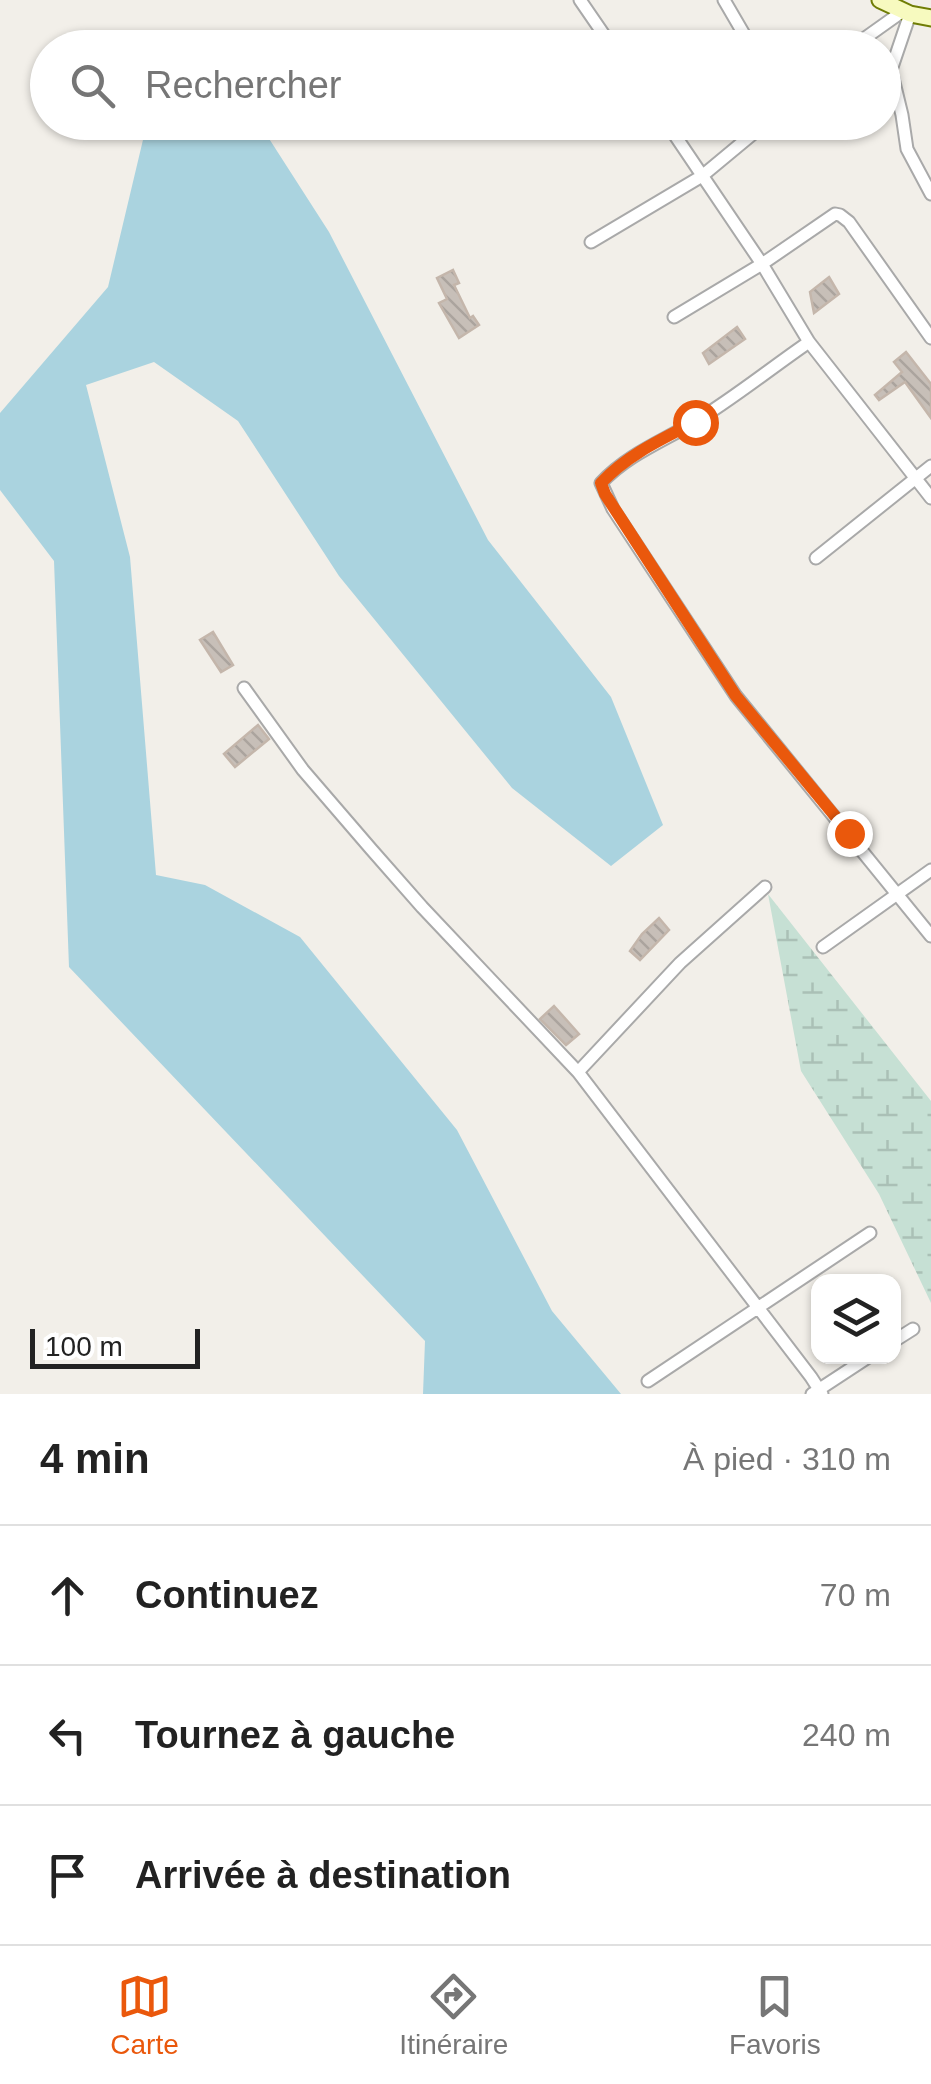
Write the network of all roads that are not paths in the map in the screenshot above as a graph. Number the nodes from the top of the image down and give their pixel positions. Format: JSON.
{"nodes":[{"id":1,"x":580,"y":0,"type":"edge"},
{"id":2,"x":724,"y":0,"type":"edge"},
{"id":3,"x":880,"y":0,"type":"edge"},
{"id":4,"x":903,"y":8,"type":"edge"},
{"id":5,"x":931,"y":18,"type":"edge"},
{"id":6,"x":598,"y":30,"type":"edge"},
{"id":7,"x":742,"y":30,"type":"edge"},
{"id":8,"x":874,"y":30,"type":"edge"},
{"id":9,"x":901,"y":111,"type":"edge"},
{"id":10,"x":678,"y":140,"type":"edge"},
{"id":11,"x":746,"y":140,"type":"edge"},
{"id":12,"x":702,"y":176,"type":"junction"},
{"id":13,"x":931,"y":194,"type":"edge"},
{"id":14,"x":592,"y":242,"type":"dead end"},
{"id":15,"x":762,"y":264,"type":"junction"},
{"id":16,"x":674,"y":317,"type":"dead end"},
{"id":17,"x":931,"y":338,"type":"edge"},
{"id":18,"x":809,"y":342,"type":"junction"},
{"id":19,"x":931,"y":466,"type":"edge"},
{"id":20,"x":916,"y":478,"type":"junction"},
{"id":21,"x":931,"y":498,"type":"edge"},
{"id":22,"x":816,"y":558,"type":"dead end"},
{"id":23,"x":244,"y":688,"type":"dead end"},
{"id":24,"x":931,"y":870,"type":"edge"},
{"id":25,"x":765,"y":887,"type":"dead end"},
{"id":26,"x":898,"y":895,"type":"junction"},
{"id":27,"x":931,"y":936,"type":"edge"},
{"id":28,"x":823,"y":948,"type":"dead end"},
{"id":29,"x":578,"y":1072,"type":"junction"},
{"id":30,"x":870,"y":1233,"type":"dead end"},
{"id":31,"x":758,"y":1308,"type":"junction"},
{"id":32,"x":913,"y":1329,"type":"dead end"},
{"id":33,"x":901,"y":1337,"type":"edge"},
{"id":34,"x":858,"y":1364,"type":"edge"},
{"id":35,"x":648,"y":1380,"type":"dead end"},
{"id":36,"x":818,"y":1392,"type":"edge"}],
"edges":[{"from":1,"to":6,"type":"street"},
{"from":2,"to":7,"type":"street"},
{"from":3,"to":4,"type":"street"},
{"from":4,"to":5,"type":"street"},
{"from":4,"to":8,"type":"street"},
{"from":9,"to":13,"type":"street"},
{"from":10,"to":12,"type":"street"},
{"from":11,"to":12,"type":"street"},
{"from":12,"to":14,"type":"street"},
{"from":12,"to":15,"type":"street"},
{"from":15,"to":16,"type":"street"},
{"from":15,"to":17,"type":"street"},
{"from":15,"to":18,"type":"street"},
{"from":18,"to":20,"type":"street"},
{"from":18,"to":26,"type":"street"},
{"from":19,"to":20,"type":"street"},
{"from":20,"to":21,"type":"street"},
{"from":20,"to":22,"type":"street"},
{"from":23,"to":29,"type":"street"},
{"from":24,"to":26,"type":"street"},
{"from":25,"to":29,"type":"street"},
{"from":26,"to":27,"type":"street"},
{"from":26,"to":28,"type":"street"},
{"from":29,"to":31,"type":"street"},
{"from":30,"to":31,"type":"street"},
{"from":31,"to":35,"type":"street"},
{"from":31,"to":36,"type":"street"},
{"from":32,"to":33,"type":"street"},
{"from":34,"to":36,"type":"street"}]}
